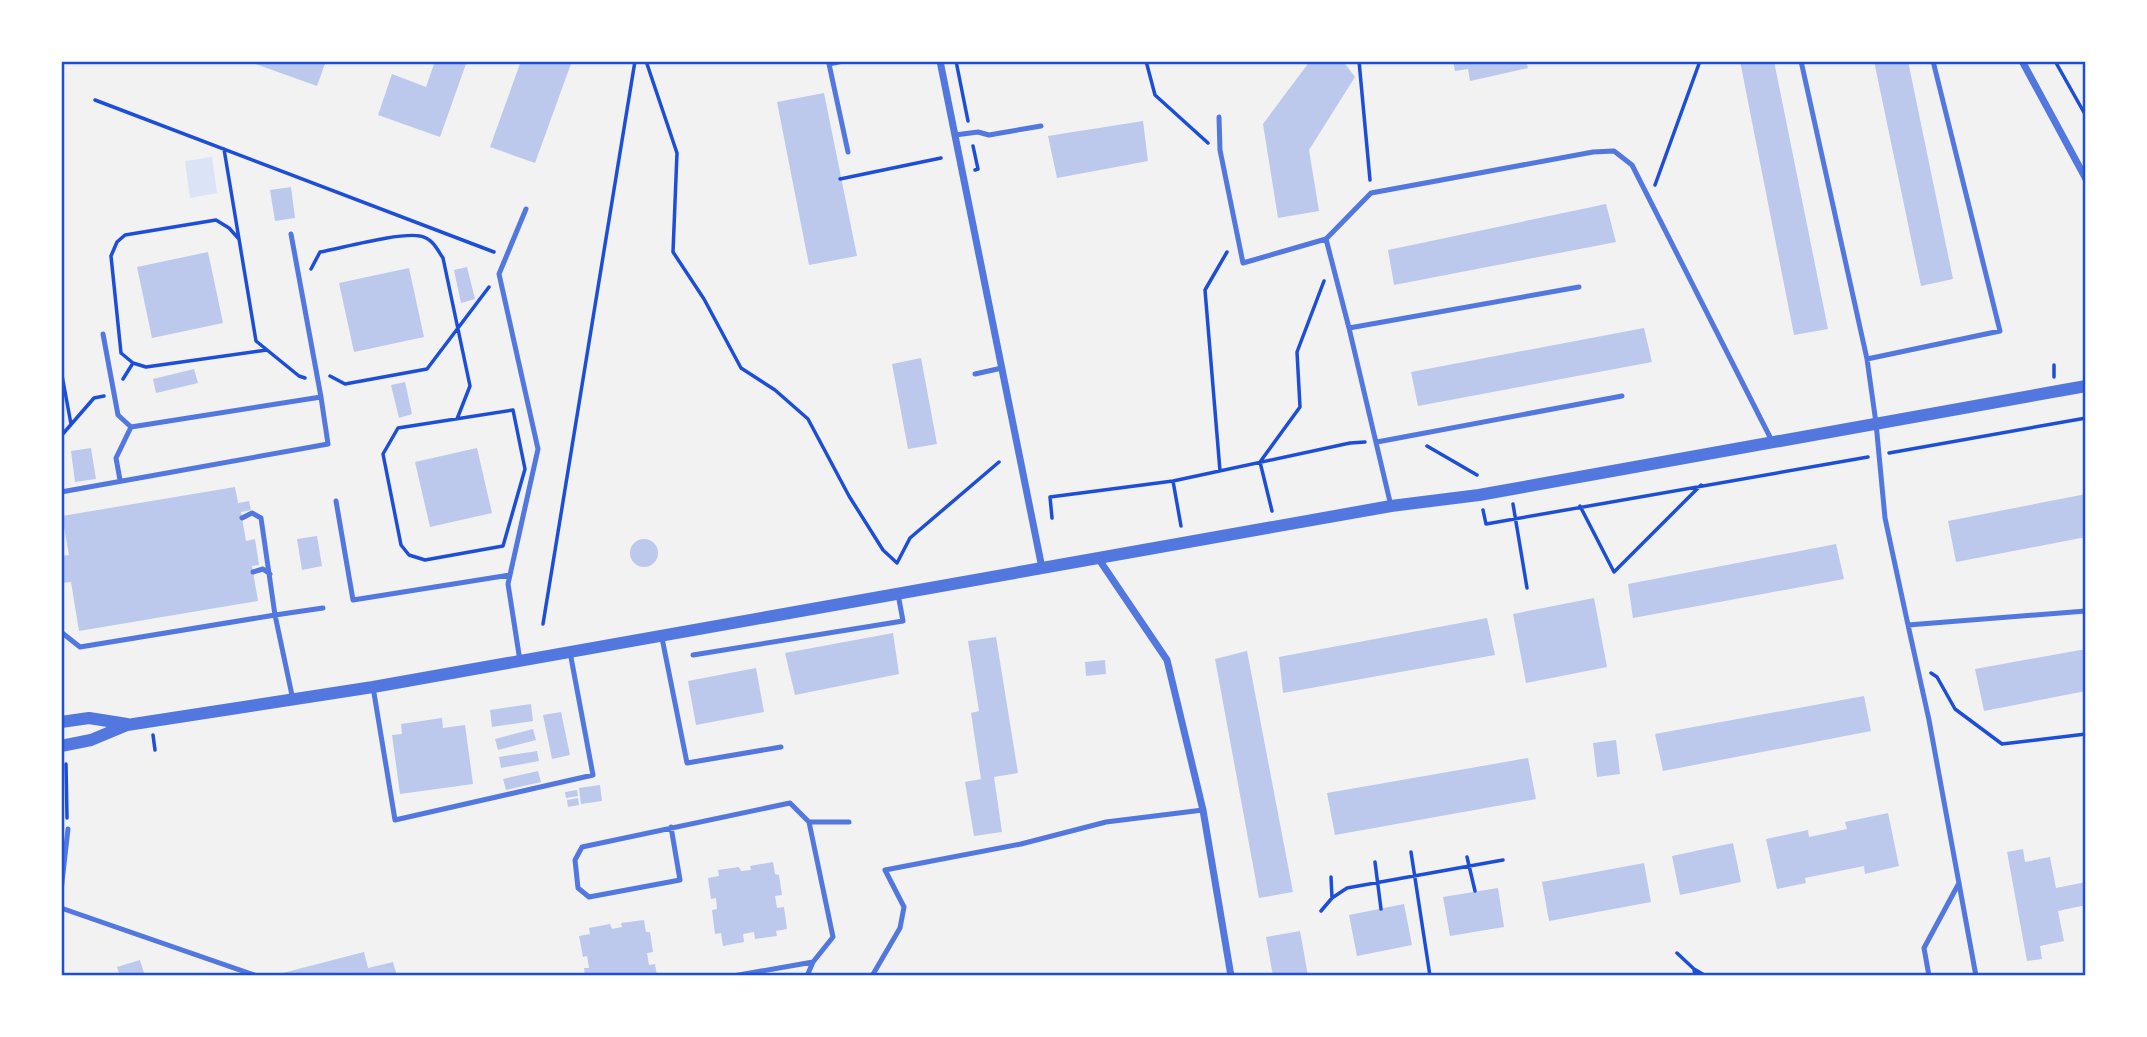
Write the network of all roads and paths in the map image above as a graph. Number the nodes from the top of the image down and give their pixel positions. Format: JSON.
{"nodes":[{"id":1,"x":635,"y":61,"type":"edge"},
{"id":2,"x":646,"y":61,"type":"edge"},
{"id":3,"x":843,"y":61,"type":"edge"},
{"id":4,"x":940,"y":61,"type":"edge"},
{"id":5,"x":1146,"y":61,"type":"edge"},
{"id":6,"x":1359,"y":61,"type":"edge"},
{"id":7,"x":1700,"y":61,"type":"edge"},
{"id":8,"x":1801,"y":61,"type":"edge"},
{"id":9,"x":1933,"y":61,"type":"edge"},
{"id":10,"x":2022,"y":61,"type":"edge"},
{"id":11,"x":2055,"y":61,"type":"edge"},
{"id":12,"x":95,"y":100,"type":"dead end"},
{"id":13,"x":1219,"y":117,"type":"dead end"},
{"id":14,"x":2086,"y":117,"type":"edge"},
{"id":15,"x":1041,"y":126,"type":"dead end"},
{"id":16,"x":955,"y":135,"type":"junction"},
{"id":17,"x":224,"y":149,"type":"junction"},
{"id":18,"x":1220,"y":150,"type":"junction"},
{"id":19,"x":849,"y":152,"type":"dead end"},
{"id":20,"x":941,"y":158,"type":"dead end"},
{"id":21,"x":840,"y":179,"type":"dead end"},
{"id":22,"x":2086,"y":179,"type":"edge"},
{"id":23,"x":1371,"y":192,"type":"junction"},
{"id":24,"x":1650,"y":200,"type":"junction"},
{"id":25,"x":526,"y":209,"type":"dead end"},
{"id":26,"x":291,"y":234,"type":"dead end"},
{"id":27,"x":1237,"y":236,"type":"junction"},
{"id":28,"x":239,"y":239,"type":"junction"},
{"id":29,"x":1326,"y":239,"type":"junction"},
{"id":30,"x":506,"y":257,"type":"junction"},
{"id":31,"x":1331,"y":260,"type":"junction"},
{"id":32,"x":499,"y":274,"type":"junction"},
{"id":33,"x":313,"y":279,"type":"dead end"},
{"id":34,"x":1579,"y":287,"type":"dead end"},
{"id":35,"x":458,"y":328,"type":"junction"},
{"id":36,"x":1349,"y":328,"type":"junction"},
{"id":37,"x":103,"y":334,"type":"dead end"},
{"id":38,"x":267,"y":350,"type":"junction"},
{"id":39,"x":1867,"y":359,"type":"junction"},
{"id":40,"x":132,"y":363,"type":"junction"},
{"id":41,"x":1002,"y":368,"type":"junction"},
{"id":42,"x":61,"y":370,"type":"edge"},
{"id":43,"x":975,"y":374,"type":"dead end"},
{"id":44,"x":330,"y":376,"type":"dead end"},
{"id":45,"x":319,"y":381,"type":"junction"},
{"id":46,"x":2086,"y":386,"type":"edge"},
{"id":47,"x":114,"y":394,"type":"junction"},
{"id":48,"x":1622,"y":396,"type":"dead end"},
{"id":49,"x":321,"y":397,"type":"junction"},
{"id":50,"x":2086,"y":418,"type":"edge"},
{"id":51,"x":457,"y":419,"type":"junction"},
{"id":52,"x":1876,"y":423,"type":"junction"},
{"id":53,"x":70,"y":427,"type":"junction"},
{"id":54,"x":131,"y":427,"type":"junction"},
{"id":55,"x":61,"y":430,"type":"edge"},
{"id":56,"x":61,"y":436,"type":"edge"},
{"id":57,"x":1411,"y":436,"type":"junction"},
{"id":58,"x":1772,"y":441,"type":"junction"},
{"id":59,"x":1377,"y":442,"type":"junction"},
{"id":60,"x":1879,"y":455,"type":"junction"},
{"id":61,"x":999,"y":462,"type":"dead end"},
{"id":62,"x":1260,"y":462,"type":"junction"},
{"id":63,"x":1220,"y":471,"type":"junction"},
{"id":64,"x":1478,"y":475,"type":"dead end"},
{"id":65,"x":120,"y":480,"type":"junction"},
{"id":66,"x":1173,"y":481,"type":"junction"},
{"id":67,"x":1702,"y":484,"type":"junction"},
{"id":68,"x":1511,"y":487,"type":"junction"},
{"id":69,"x":61,"y":492,"type":"edge"},
{"id":70,"x":336,"y":501,"type":"dead end"},
{"id":71,"x":1482,"y":504,"type":"dead end"},
{"id":72,"x":1391,"y":506,"type":"junction"},
{"id":73,"x":1580,"y":506,"type":"junction"},
{"id":74,"x":1272,"y":511,"type":"dead end"},
{"id":75,"x":242,"y":518,"type":"dead end"},
{"id":76,"x":1052,"y":518,"type":"dead end"},
{"id":77,"x":1514,"y":518,"type":"junction"},
{"id":78,"x":1181,"y":526,"type":"dead end"},
{"id":79,"x":1098,"y":558,"type":"junction"},
{"id":80,"x":1042,"y":568,"type":"junction"},
{"id":81,"x":253,"y":572,"type":"dead end"},
{"id":82,"x":270,"y":574,"type":"junction"},
{"id":83,"x":510,"y":575,"type":"junction"},
{"id":84,"x":1527,"y":588,"type":"dead end"},
{"id":85,"x":898,"y":594,"type":"junction"},
{"id":86,"x":323,"y":608,"type":"dead end"},
{"id":87,"x":2086,"y":611,"type":"edge"},
{"id":88,"x":275,"y":615,"type":"junction"},
{"id":89,"x":543,"y":624,"type":"dead end"},
{"id":90,"x":1908,"y":625,"type":"junction"},
{"id":91,"x":61,"y":632,"type":"edge"},
{"id":92,"x":662,"y":636,"type":"junction"},
{"id":93,"x":570,"y":652,"type":"junction"},
{"id":94,"x":693,"y":655,"type":"dead end"},
{"id":95,"x":1914,"y":658,"type":"junction"},
{"id":96,"x":520,"y":661,"type":"junction"},
{"id":97,"x":373,"y":687,"type":"junction"},
{"id":98,"x":293,"y":700,"type":"junction"},
{"id":99,"x":61,"y":722,"type":"edge"},
{"id":100,"x":127,"y":724,"type":"junction"},
{"id":101,"x":2086,"y":734,"type":"edge"},
{"id":102,"x":61,"y":746,"type":"edge"},
{"id":103,"x":781,"y":747,"type":"dead end"},
{"id":104,"x":66,"y":764,"type":"dead end"},
{"id":105,"x":64,"y":784,"type":"edge"},
{"id":106,"x":1203,"y":810,"type":"junction"},
{"id":107,"x":809,"y":822,"type":"junction"},
{"id":108,"x":849,"y":822,"type":"dead end"},
{"id":109,"x":671,"y":827,"type":"junction"},
{"id":110,"x":68,"y":829,"type":"joint"},
{"id":111,"x":1411,"y":852,"type":"dead end"},
{"id":112,"x":1467,"y":857,"type":"dead end"},
{"id":113,"x":1503,"y":860,"type":"dead end"},
{"id":114,"x":1375,"y":862,"type":"dead end"},
{"id":115,"x":1469,"y":866,"type":"junction"},
{"id":116,"x":1414,"y":876,"type":"junction"},
{"id":117,"x":1331,"y":877,"type":"dead end"},
{"id":118,"x":1378,"y":883,"type":"junction"},
{"id":119,"x":1959,"y":883,"type":"junction"},
{"id":120,"x":61,"y":891,"type":"edge"},
{"id":121,"x":1475,"y":891,"type":"dead end"},
{"id":122,"x":1332,"y":898,"type":"junction"},
{"id":123,"x":61,"y":908,"type":"edge"},
{"id":124,"x":1381,"y":909,"type":"dead end"},
{"id":125,"x":1321,"y":911,"type":"dead end"},
{"id":126,"x":1677,"y":953,"type":"dead end"},
{"id":127,"x":813,"y":962,"type":"junction"},
{"id":128,"x":1694,"y":969,"type":"junction"},
{"id":129,"x":257,"y":976,"type":"edge"},
{"id":130,"x":733,"y":976,"type":"edge"},
{"id":131,"x":807,"y":976,"type":"edge"},
{"id":132,"x":872,"y":976,"type":"edge"},
{"id":133,"x":1231,"y":976,"type":"edge"},
{"id":134,"x":1430,"y":976,"type":"edge"},
{"id":135,"x":1695,"y":976,"type":"edge"},
{"id":136,"x":1706,"y":976,"type":"edge"},
{"id":137,"x":1929,"y":976,"type":"edge"},
{"id":138,"x":1976,"y":976,"type":"edge"}],
"edges":[{"from":1,"to":89,"type":"path"},
{"from":2,"to":61,"type":"path"},
{"from":3,"to":19,"type":"lane"},
{"from":4,"to":16,"type":"street"},
{"from":5,"to":18,"type":"path"},
{"from":6,"to":23,"type":"path"},
{"from":7,"to":24,"type":"path"},
{"from":8,"to":39,"type":"lane"},
{"from":9,"to":39,"type":"lane"},
{"from":10,"to":22,"type":"street"},
{"from":11,"to":14,"type":"path"},
{"from":12,"to":17,"type":"path"},
{"from":13,"to":18,"type":"lane"},
{"from":15,"to":16,"type":"lane"},
{"from":16,"to":41,"type":"street"},
{"from":17,"to":28,"type":"path"},
{"from":17,"to":30,"type":"path"},
{"from":18,"to":27,"type":"lane"},
{"from":20,"to":21,"type":"path"},
{"from":23,"to":24,"type":"lane"},
{"from":23,"to":29,"type":"lane"},
{"from":24,"to":58,"type":"lane"},
{"from":25,"to":30,"type":"lane"},
{"from":26,"to":45,"type":"lane"},
{"from":27,"to":29,"type":"lane"},
{"from":27,"to":63,"type":"path"},
{"from":28,"to":38,"type":"path"},
{"from":28,"to":40,"type":"path"},
{"from":29,"to":31,"type":"lane"},
{"from":30,"to":32,"type":"lane"},
{"from":31,"to":36,"type":"lane"},
{"from":31,"to":62,"type":"path"},
{"from":32,"to":35,"type":"path"},
{"from":32,"to":83,"type":"lane"},
{"from":33,"to":35,"type":"path"},
{"from":34,"to":36,"type":"lane"},
{"from":35,"to":44,"type":"path"},
{"from":35,"to":51,"type":"path"},
{"from":36,"to":59,"type":"lane"},
{"from":37,"to":47,"type":"lane"},
{"from":38,"to":40,"type":"path"},
{"from":38,"to":45,"type":"path"},
{"from":39,"to":52,"type":"lane"},
{"from":40,"to":47,"type":"path"},
{"from":41,"to":43,"type":"lane"},
{"from":41,"to":80,"type":"street"},
{"from":42,"to":53,"type":"path"},
{"from":45,"to":49,"type":"lane"},
{"from":46,"to":52,"type":"street"},
{"from":47,"to":53,"type":"path"},
{"from":47,"to":54,"type":"lane"},
{"from":48,"to":57,"type":"lane"},
{"from":49,"to":54,"type":"lane"},
{"from":49,"to":65,"type":"lane"},
{"from":50,"to":60,"type":"path"},
{"from":51,"to":51,"type":"path"},
{"from":52,"to":58,"type":"street"},
{"from":52,"to":60,"type":"lane"},
{"from":53,"to":55,"type":"path"},
{"from":53,"to":56,"type":"path"},
{"from":54,"to":65,"type":"lane"},
{"from":57,"to":59,"type":"lane"},
{"from":57,"to":64,"type":"path"},
{"from":58,"to":68,"type":"street"},
{"from":59,"to":62,"type":"path"},
{"from":59,"to":72,"type":"lane"},
{"from":60,"to":67,"type":"path"},
{"from":60,"to":90,"type":"lane"},
{"from":62,"to":63,"type":"path"},
{"from":62,"to":74,"type":"path"},
{"from":63,"to":66,"type":"path"},
{"from":65,"to":69,"type":"lane"},
{"from":66,"to":76,"type":"path"},
{"from":66,"to":78,"type":"path"},
{"from":67,"to":73,"type":"path"},
{"from":67,"to":73,"type":"path"},
{"from":68,"to":72,"type":"street"},
{"from":68,"to":77,"type":"path"},
{"from":70,"to":83,"type":"lane"},
{"from":71,"to":77,"type":"path"},
{"from":72,"to":79,"type":"street"},
{"from":73,"to":77,"type":"path"},
{"from":75,"to":82,"type":"lane"},
{"from":77,"to":84,"type":"path"},
{"from":79,"to":80,"type":"street"},
{"from":79,"to":106,"type":"street"},
{"from":80,"to":85,"type":"street"},
{"from":81,"to":82,"type":"lane"},
{"from":82,"to":88,"type":"lane"},
{"from":83,"to":96,"type":"lane"},
{"from":85,"to":92,"type":"street"},
{"from":85,"to":94,"type":"lane"},
{"from":86,"to":88,"type":"lane"},
{"from":87,"to":90,"type":"lane"},
{"from":88,"to":91,"type":"lane"},
{"from":88,"to":98,"type":"lane"},
{"from":90,"to":95,"type":"lane"},
{"from":92,"to":93,"type":"street"},
{"from":92,"to":103,"type":"lane"},
{"from":93,"to":96,"type":"street"},
{"from":93,"to":97,"type":"lane"},
{"from":95,"to":101,"type":"path"},
{"from":95,"to":119,"type":"lane"},
{"from":96,"to":97,"type":"street"},
{"from":97,"to":98,"type":"street"},
{"from":98,"to":100,"type":"street"},
{"from":99,"to":100,"type":"street"},
{"from":100,"to":102,"type":"street"},
{"from":104,"to":105,"type":"path"},
{"from":105,"to":110,"type":"path"},
{"from":106,"to":132,"type":"lane"},
{"from":106,"to":133,"type":"street"},
{"from":107,"to":108,"type":"lane"},
{"from":107,"to":109,"type":"lane"},
{"from":107,"to":127,"type":"lane"},
{"from":109,"to":109,"type":"lane"},
{"from":110,"to":120,"type":"lane"},
{"from":111,"to":116,"type":"path"},
{"from":112,"to":115,"type":"path"},
{"from":113,"to":115,"type":"path"},
{"from":114,"to":118,"type":"path"},
{"from":115,"to":116,"type":"path"},
{"from":115,"to":121,"type":"path"},
{"from":116,"to":118,"type":"path"},
{"from":116,"to":134,"type":"path"},
{"from":117,"to":122,"type":"path"},
{"from":118,"to":122,"type":"path"},
{"from":118,"to":124,"type":"path"},
{"from":119,"to":137,"type":"lane"},
{"from":119,"to":138,"type":"lane"},
{"from":122,"to":125,"type":"path"},
{"from":123,"to":129,"type":"lane"},
{"from":126,"to":128,"type":"path"},
{"from":127,"to":130,"type":"lane"},
{"from":127,"to":131,"type":"lane"},
{"from":128,"to":135,"type":"path"},
{"from":128,"to":136,"type":"path"}]}
